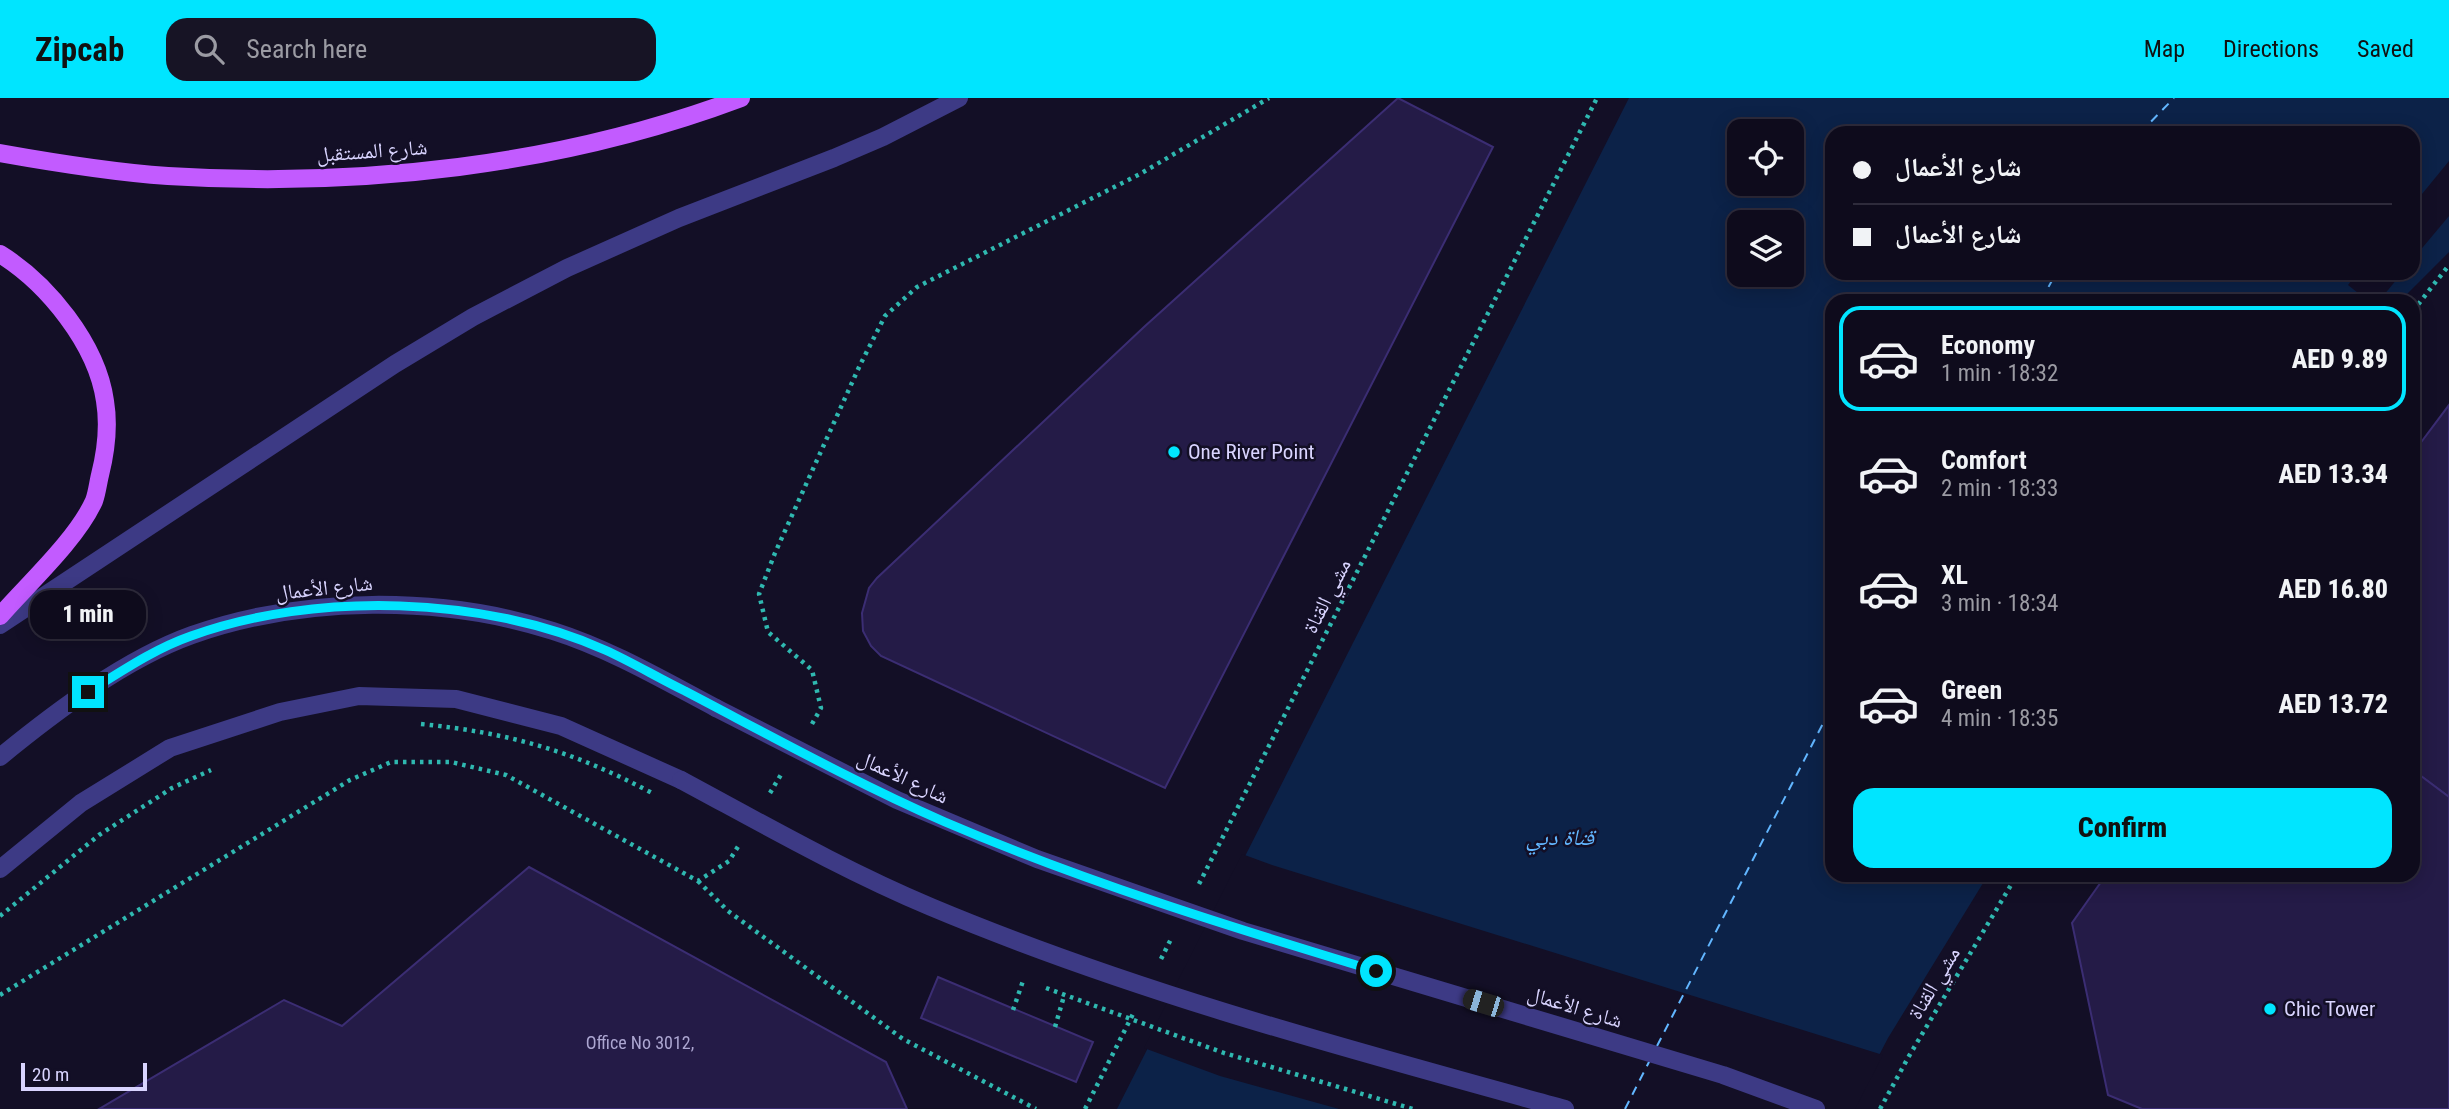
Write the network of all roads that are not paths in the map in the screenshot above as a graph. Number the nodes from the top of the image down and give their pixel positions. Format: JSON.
{"nodes":[{"id":1,"x":741,"y":98,"type":"edge"},
{"id":2,"x":959,"y":98,"type":"edge"},
{"id":3,"x":0,"y":153,"type":"edge"},
{"id":4,"x":0,"y":254,"type":"edge"},
{"id":5,"x":0,"y":616,"type":"edge"},
{"id":6,"x":0,"y":625,"type":"edge"},
{"id":7,"x":0,"y":757,"type":"edge"},
{"id":8,"x":0,"y":869,"type":"edge"},
{"id":9,"x":1565,"y":1109,"type":"edge"},
{"id":10,"x":1816,"y":1109,"type":"edge"}],
"edges":[{"from":1,"to":3,"type":"main road","name":"شارع المستقبل"},
{"from":2,"to":6,"type":"street"},
{"from":4,"to":5,"type":"main road"},
{"from":7,"to":10,"type":"street","name":"شارع الأعمال","bridge":true},
{"from":8,"to":9,"type":"street","bridge":true}]}
